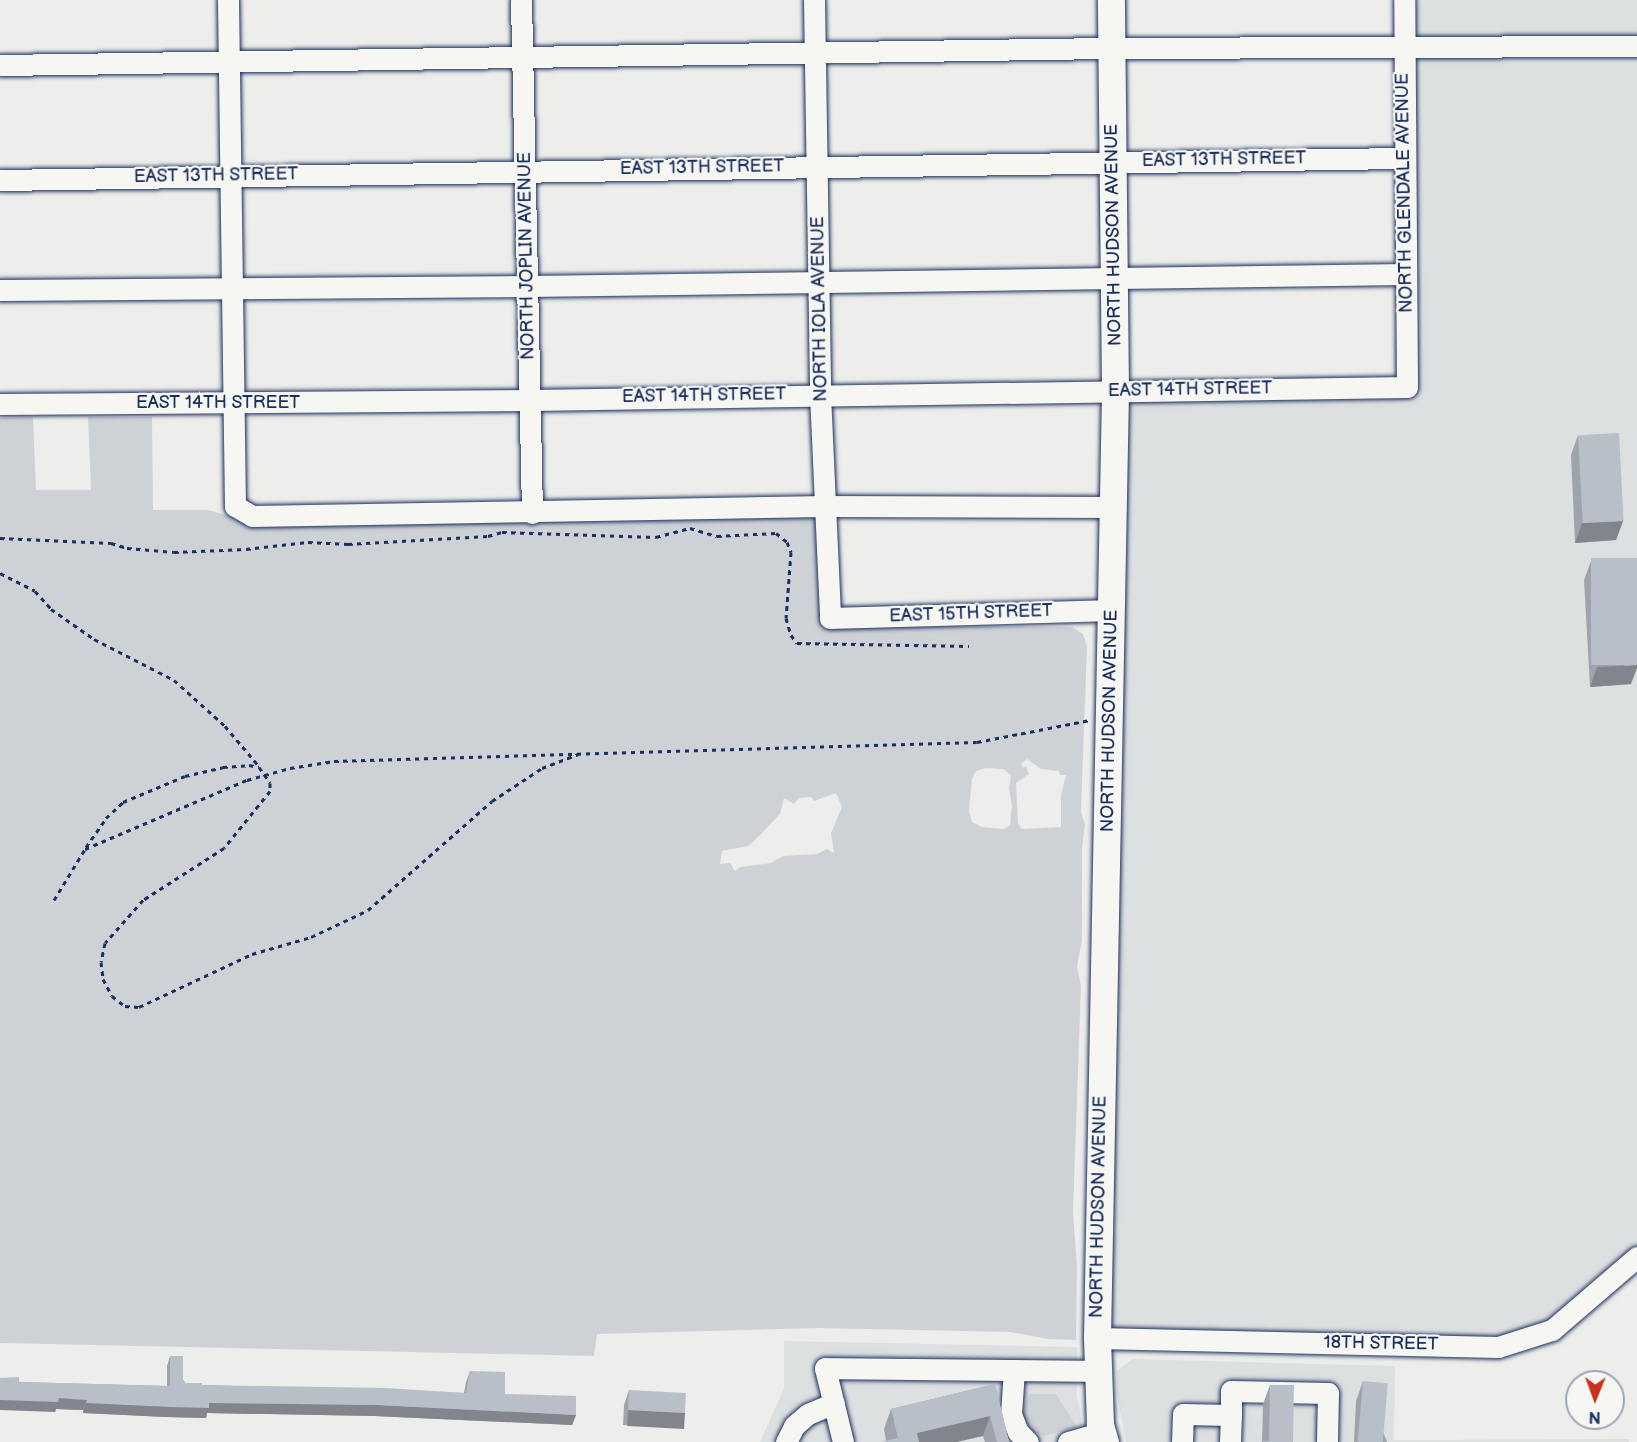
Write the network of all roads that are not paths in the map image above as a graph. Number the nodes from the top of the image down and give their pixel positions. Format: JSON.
{"nodes":[{"id":1,"x":228,"y":0,"type":"edge"},
{"id":2,"x":521,"y":0,"type":"edge"},
{"id":3,"x":814,"y":0,"type":"edge"},
{"id":4,"x":1111,"y":0,"type":"edge"},
{"id":5,"x":1404,"y":0,"type":"edge"},
{"id":6,"x":1637,"y":46,"type":"edge"},
{"id":7,"x":1404,"y":47,"type":"junction"},
{"id":8,"x":1112,"y":48,"type":"junction"},
{"id":9,"x":815,"y":54,"type":"junction"},
{"id":10,"x":522,"y":57,"type":"junction"},
{"id":11,"x":228,"y":62,"type":"junction"},
{"id":12,"x":0,"y":65,"type":"edge"},
{"id":13,"x":1404,"y":158,"type":"junction"},
{"id":14,"x":1113,"y":162,"type":"junction"},
{"id":15,"x":817,"y":166,"type":"junction"},
{"id":16,"x":525,"y":171,"type":"junction"},
{"id":17,"x":230,"y":176,"type":"junction"},
{"id":18,"x":0,"y":180,"type":"edge"},
{"id":19,"x":1406,"y":274,"type":"junction"},
{"id":20,"x":1114,"y":276,"type":"junction"},
{"id":21,"x":820,"y":281,"type":"junction"},
{"id":22,"x":528,"y":286,"type":"junction"},
{"id":23,"x":232,"y":288,"type":"junction"},
{"id":24,"x":0,"y":290,"type":"edge"},
{"id":25,"x":1407,"y":387,"type":"joint"},
{"id":26,"x":1115,"y":391,"type":"junction"},
{"id":27,"x":820,"y":394,"type":"junction"},
{"id":28,"x":530,"y":400,"type":"junction"},
{"id":29,"x":234,"y":403,"type":"junction"},
{"id":30,"x":0,"y":404,"type":"edge"},
{"id":31,"x":825,"y":506,"type":"junction"},
{"id":32,"x":1113,"y":507,"type":"junction"},
{"id":33,"x":532,"y":513,"type":"junction"},
{"id":34,"x":1112,"y":610,"type":"junction"},
{"id":35,"x":830,"y":618,"type":"joint"},
{"id":36,"x":1637,"y":1257,"type":"edge"},
{"id":37,"x":1096,"y":1338,"type":"junction"},
{"id":38,"x":1014,"y":1371,"type":"junction"},
{"id":39,"x":1098,"y":1371,"type":"junction"},
{"id":40,"x":834,"y":1403,"type":"junction"},
{"id":41,"x":1231,"y":1415,"type":"junction"},
{"id":42,"x":1104,"y":1437,"type":"edge"},
{"id":43,"x":786,"y":1442,"type":"edge"},
{"id":44,"x":843,"y":1442,"type":"edge"},
{"id":45,"x":1028,"y":1442,"type":"edge"},
{"id":46,"x":1068,"y":1442,"type":"edge"},
{"id":47,"x":1182,"y":1442,"type":"edge"},
{"id":48,"x":1230,"y":1442,"type":"edge"},
{"id":49,"x":1327,"y":1442,"type":"edge"}],
"edges":[{"from":1,"to":11,"type":"street"},
{"from":2,"to":10,"type":"street","name":"NORTH JOPLIN AVENUE"},
{"from":3,"to":9,"type":"street","name":"NORTH IOLA AVENUE"},
{"from":4,"to":8,"type":"main road","name":"NORTH HUDSON AVENUE"},
{"from":5,"to":7,"type":"street","name":"NORTH GLENDALE AVENUE"},
{"from":6,"to":7,"type":"street"},
{"from":7,"to":8,"type":"street"},
{"from":7,"to":13,"type":"street","name":"NORTH GLENDALE AVENUE"},
{"from":8,"to":9,"type":"street"},
{"from":8,"to":14,"type":"main road","name":"NORTH HUDSON AVENUE"},
{"from":9,"to":10,"type":"street"},
{"from":9,"to":15,"type":"street","name":"NORTH IOLA AVENUE"},
{"from":10,"to":11,"type":"street"},
{"from":10,"to":16,"type":"street","name":"NORTH JOPLIN AVENUE"},
{"from":11,"to":12,"type":"street"},
{"from":11,"to":17,"type":"street"},
{"from":13,"to":14,"type":"street","name":"EAST 13TH STREET"},
{"from":13,"to":19,"type":"street","name":"NORTH GLENDALE AVENUE"},
{"from":14,"to":15,"type":"street","name":"EAST 13TH STREET"},
{"from":14,"to":20,"type":"main road","name":"NORTH HUDSON AVENUE"},
{"from":15,"to":16,"type":"street","name":"EAST 13TH STREET"},
{"from":15,"to":21,"type":"street","name":"NORTH IOLA AVENUE"},
{"from":16,"to":17,"type":"street","name":"EAST 13TH STREET"},
{"from":16,"to":22,"type":"street","name":"NORTH JOPLIN AVENUE"},
{"from":17,"to":18,"type":"street","name":"EAST 13TH STREET"},
{"from":17,"to":23,"type":"street"},
{"from":19,"to":20,"type":"street"},
{"from":19,"to":25,"type":"street","name":"NORTH GLENDALE AVENUE"},
{"from":20,"to":21,"type":"street"},
{"from":20,"to":26,"type":"main road","name":"NORTH HUDSON AVENUE"},
{"from":21,"to":22,"type":"street"},
{"from":21,"to":27,"type":"street","name":"NORTH IOLA AVENUE"},
{"from":22,"to":23,"type":"street"},
{"from":22,"to":28,"type":"street","name":"NORTH JOPLIN AVENUE"},
{"from":23,"to":24,"type":"street"},
{"from":23,"to":29,"type":"street"},
{"from":25,"to":26,"type":"street","name":"EAST 14TH STREET"},
{"from":26,"to":27,"type":"street","name":"EAST 14TH STREET"},
{"from":26,"to":32,"type":"main road","name":"NORTH HUDSON AVENUE"},
{"from":27,"to":28,"type":"street","name":"EAST 14TH STREET"},
{"from":27,"to":31,"type":"street","name":"NORTH IOLA AVENUE"},
{"from":28,"to":29,"type":"street","name":"EAST 14TH STREET"},
{"from":28,"to":33,"type":"street","name":"NORTH JOPLIN AVENUE"},
{"from":29,"to":30,"type":"street","name":"EAST 14TH STREET"},
{"from":29,"to":33,"type":"street"},
{"from":31,"to":32,"type":"street"},
{"from":31,"to":33,"type":"street"},
{"from":31,"to":35,"type":"street","name":"NORTH IOLA AVENUE"},
{"from":32,"to":34,"type":"main road","name":"NORTH HUDSON AVENUE"},
{"from":34,"to":35,"type":"street","name":"EAST 15TH STREET"},
{"from":34,"to":37,"type":"main road","name":"NORTH HUDSON AVENUE"},
{"from":36,"to":37,"type":"street","name":"18TH STREET"},
{"from":37,"to":39,"type":"main road","name":"NORTH HUDSON AVENUE"},
{"from":38,"to":39,"type":"street"},
{"from":38,"to":40,"type":"street"},
{"from":38,"to":45,"type":"street"},
{"from":39,"to":42,"type":"main road","name":"NORTH HUDSON AVENUE"},
{"from":40,"to":43,"type":"street"},
{"from":40,"to":44,"type":"street"},
{"from":41,"to":47,"type":"street"},
{"from":41,"to":48,"type":"street"},
{"from":41,"to":49,"type":"street"},
{"from":42,"to":46,"type":"street"}]}
